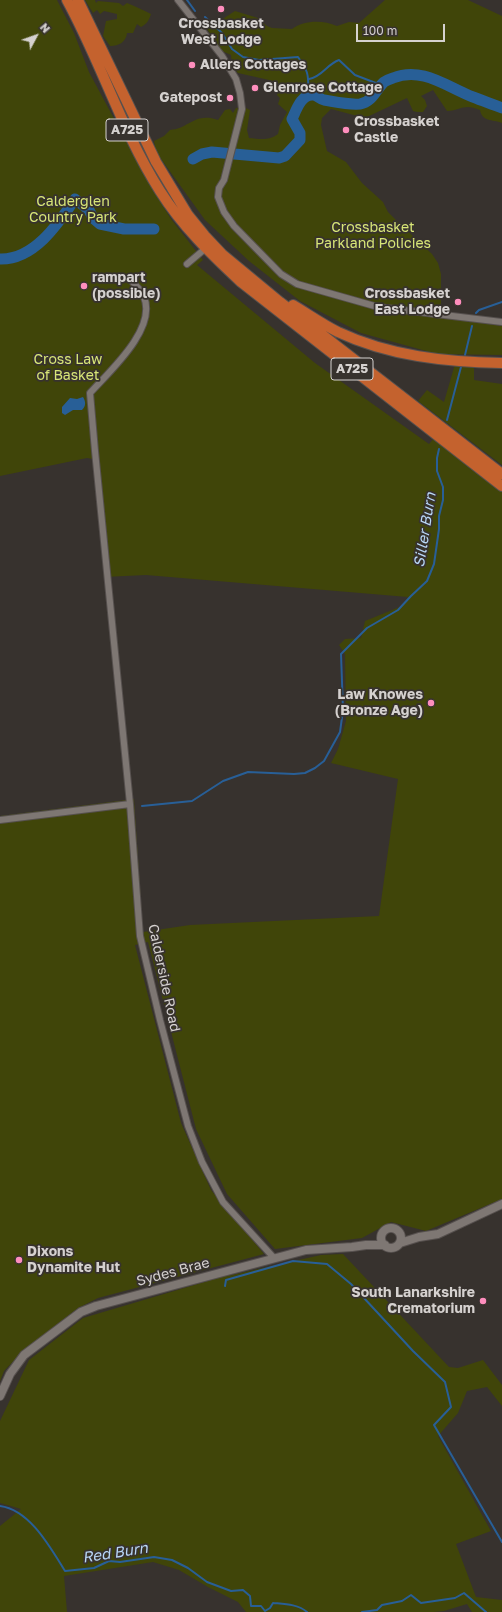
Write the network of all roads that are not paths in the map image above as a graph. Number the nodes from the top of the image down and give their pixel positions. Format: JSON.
{"nodes":[{"id":1,"x":67,"y":0,"type":"edge"},
{"id":2,"x":78,"y":0,"type":"edge"},
{"id":3,"x":178,"y":0,"type":"edge"},
{"id":4,"x":206,"y":248,"type":"junction"},
{"id":5,"x":187,"y":264,"type":"dead end"},
{"id":6,"x":131,"y":280,"type":"dead end"},
{"id":7,"x":259,"y":285,"type":"junction"},
{"id":8,"x":502,"y":322,"type":"edge"},
{"id":9,"x":502,"y":363,"type":"edge"},
{"id":10,"x":502,"y":474,"type":"edge"},
{"id":11,"x":502,"y":486,"type":"edge"},
{"id":12,"x":130,"y":804,"type":"junction"},
{"id":13,"x":0,"y":820,"type":"edge"},
{"id":14,"x":502,"y":1204,"type":"edge"},
{"id":15,"x":396,"y":1230,"type":"junction"},
{"id":16,"x":384,"y":1232,"type":"junction"},
{"id":17,"x":419,"y":1237,"type":"junction"},
{"id":18,"x":400,"y":1243,"type":"junction"},
{"id":19,"x":366,"y":1244,"type":"junction"},
{"id":20,"x":385,"y":1245,"type":"junction"},
{"id":21,"x":274,"y":1258,"type":"junction"},
{"id":22,"x":0,"y":1396,"type":"edge"}],
"edges":[{"from":1,"to":4,"type":"highway","number":"A725"},
{"from":2,"to":7,"type":"highway","number":"A725"},
{"from":3,"to":8,"type":"street"},
{"from":4,"to":5,"type":"street"},
{"from":4,"to":11,"type":"highway","number":"A725"},
{"from":6,"to":12,"type":"street","name":"Calderside Road"},
{"from":7,"to":9,"type":"highway"},
{"from":7,"to":10,"type":"highway","number":"A725"},
{"from":12,"to":13,"type":"street"},
{"from":12,"to":21,"type":"street","name":"Calderside Road"},
{"from":14,"to":17,"type":"street"},
{"from":15,"to":16,"type":"street"},
{"from":15,"to":17,"type":"street"},
{"from":15,"to":18,"type":"street"},
{"from":16,"to":19,"type":"street"},
{"from":16,"to":20,"type":"street"},
{"from":17,"to":18,"type":"street"},
{"from":18,"to":20,"type":"street"},
{"from":19,"to":20,"type":"street"},
{"from":19,"to":21,"type":"street","name":"Sydes Brae"},
{"from":21,"to":22,"type":"street","name":"Sydes Brae"}]}
